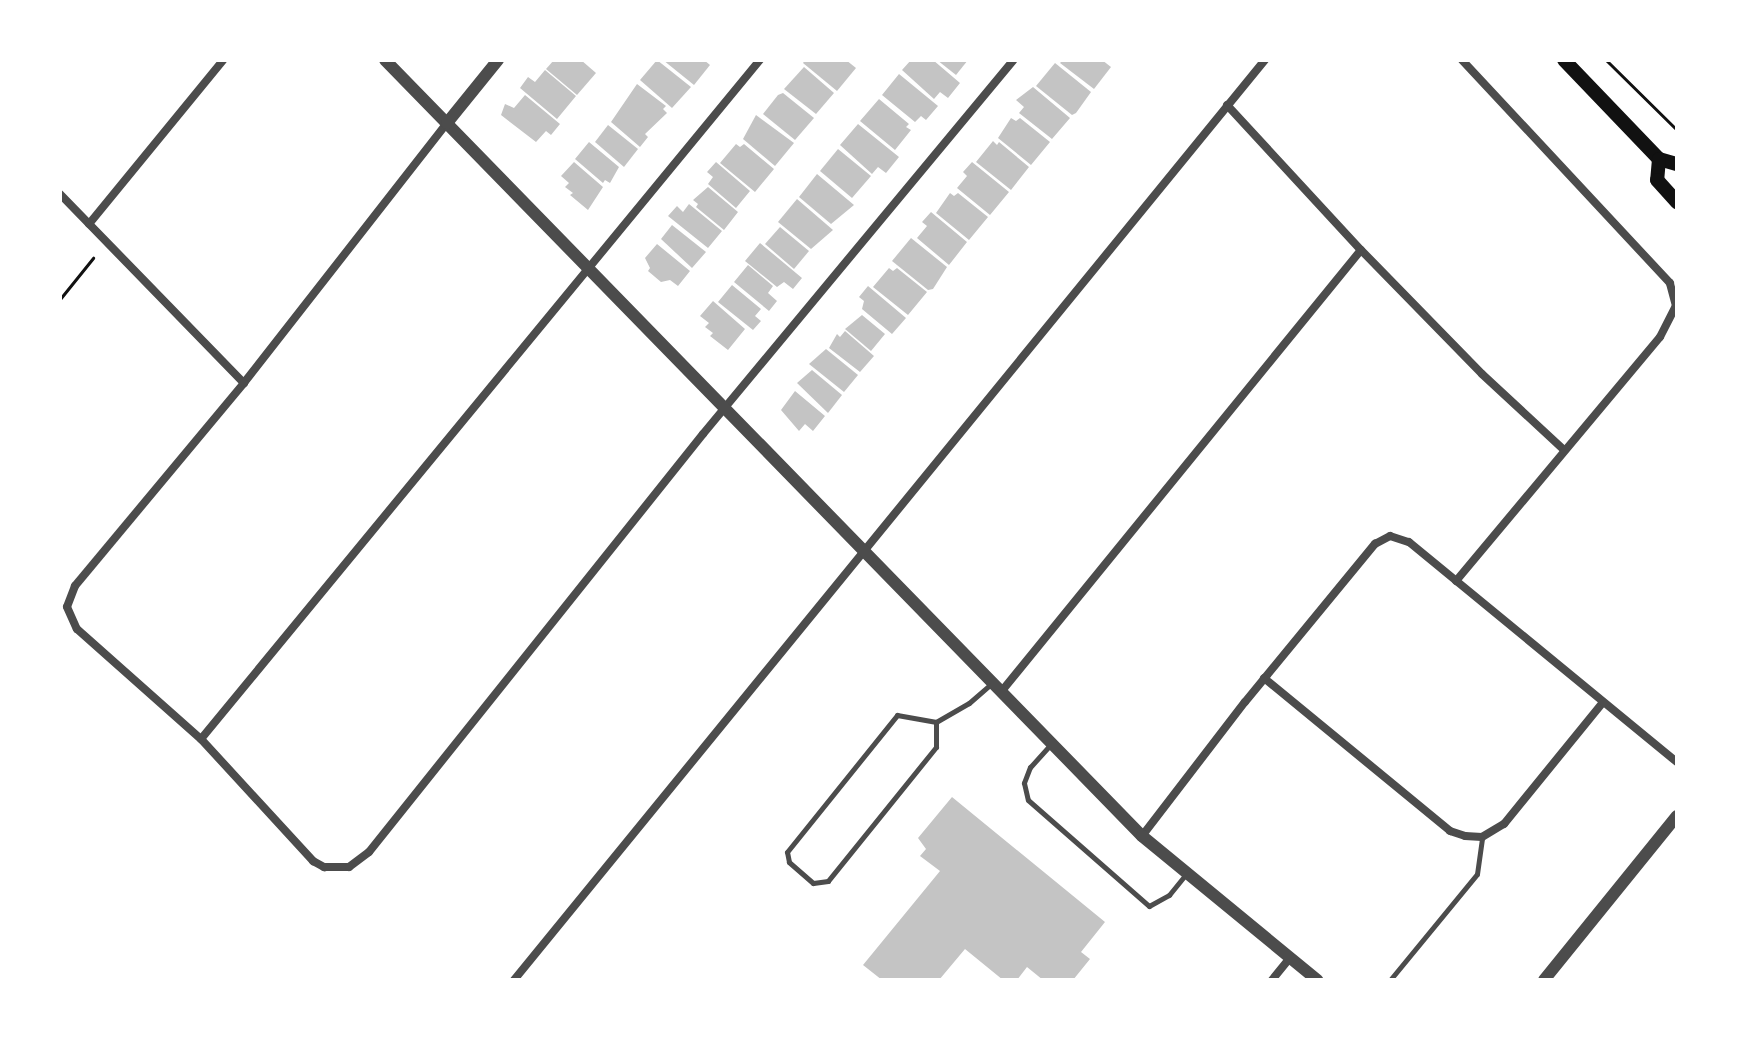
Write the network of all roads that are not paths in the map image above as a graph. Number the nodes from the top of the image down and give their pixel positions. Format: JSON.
{"nodes":[{"id":1,"x":223,"y":60,"type":"edge"},
{"id":2,"x":385,"y":60,"type":"edge"},
{"id":3,"x":498,"y":60,"type":"edge"},
{"id":4,"x":760,"y":60,"type":"edge"},
{"id":5,"x":1013,"y":60,"type":"edge"},
{"id":6,"x":1265,"y":60,"type":"edge"},
{"id":7,"x":1462,"y":60,"type":"edge"},
{"id":8,"x":1564,"y":60,"type":"edge"},
{"id":9,"x":1227,"y":105,"type":"junction"},
{"id":10,"x":447,"y":123,"type":"junction"},
{"id":11,"x":1659,"y":159,"type":"junction"},
{"id":12,"x":1677,"y":164,"type":"edge"},
{"id":13,"x":60,"y":194,"type":"edge"},
{"id":14,"x":1677,"y":202,"type":"edge"},
{"id":15,"x":89,"y":224,"type":"junction"},
{"id":16,"x":1361,"y":250,"type":"junction"},
{"id":17,"x":589,"y":268,"type":"junction"},
{"id":18,"x":244,"y":383,"type":"junction"},
{"id":19,"x":724,"y":407,"type":"junction"},
{"id":20,"x":1564,"y":450,"type":"junction"},
{"id":21,"x":866,"y":553,"type":"junction"},
{"id":22,"x":1456,"y":581,"type":"junction"},
{"id":23,"x":1264,"y":678,"type":"junction"},
{"id":24,"x":997,"y":687,"type":"junction"},
{"id":25,"x":1603,"y":702,"type":"junction"},
{"id":26,"x":936,"y":722,"type":"junction"},
{"id":27,"x":201,"y":739,"type":"junction"},
{"id":28,"x":1052,"y":743,"type":"junction"},
{"id":29,"x":1677,"y":762,"type":"edge"},
{"id":30,"x":1677,"y":816,"type":"edge"},
{"id":31,"x":1142,"y":836,"type":"junction"},
{"id":32,"x":1482,"y":837,"type":"junction"},
{"id":33,"x":1187,"y":873,"type":"junction"},
{"id":34,"x":1290,"y":958,"type":"junction"},
{"id":35,"x":514,"y":980,"type":"edge"},
{"id":36,"x":1272,"y":980,"type":"edge"},
{"id":37,"x":1317,"y":980,"type":"edge"},
{"id":38,"x":1390,"y":980,"type":"edge"},
{"id":39,"x":1544,"y":980,"type":"edge"}],
"edges":[{"from":1,"to":15,"type":"street"},
{"from":2,"to":10,"type":"street"},
{"from":3,"to":10,"type":"street"},
{"from":4,"to":17,"type":"street"},
{"from":5,"to":19,"type":"street"},
{"from":6,"to":9,"type":"street"},
{"from":7,"to":20,"type":"street"},
{"from":8,"to":11,"type":"main road"},
{"from":9,"to":16,"type":"street"},
{"from":9,"to":21,"type":"street"},
{"from":10,"to":17,"type":"street"},
{"from":10,"to":18,"type":"street"},
{"from":11,"to":12,"type":"main road"},
{"from":11,"to":14,"type":"main road"},
{"from":13,"to":15,"type":"street"},
{"from":15,"to":18,"type":"street"},
{"from":16,"to":20,"type":"street"},
{"from":16,"to":24,"type":"street"},
{"from":17,"to":19,"type":"street"},
{"from":17,"to":27,"type":"street"},
{"from":18,"to":27,"type":"street"},
{"from":19,"to":21,"type":"street"},
{"from":19,"to":27,"type":"street"},
{"from":20,"to":22,"type":"street"},
{"from":21,"to":24,"type":"street"},
{"from":21,"to":35,"type":"street"},
{"from":22,"to":23,"type":"street"},
{"from":22,"to":25,"type":"street"},
{"from":23,"to":31,"type":"street"},
{"from":23,"to":32,"type":"street"},
{"from":24,"to":26,"type":"lane"},
{"from":24,"to":28,"type":"street"},
{"from":25,"to":29,"type":"street"},
{"from":25,"to":32,"type":"street"},
{"from":26,"to":26,"type":"lane"},
{"from":28,"to":31,"type":"street"},
{"from":28,"to":33,"type":"lane"},
{"from":30,"to":39,"type":"street"},
{"from":31,"to":33,"type":"street"},
{"from":32,"to":38,"type":"lane"},
{"from":33,"to":34,"type":"street"},
{"from":34,"to":36,"type":"street"},
{"from":34,"to":37,"type":"street"}]}
